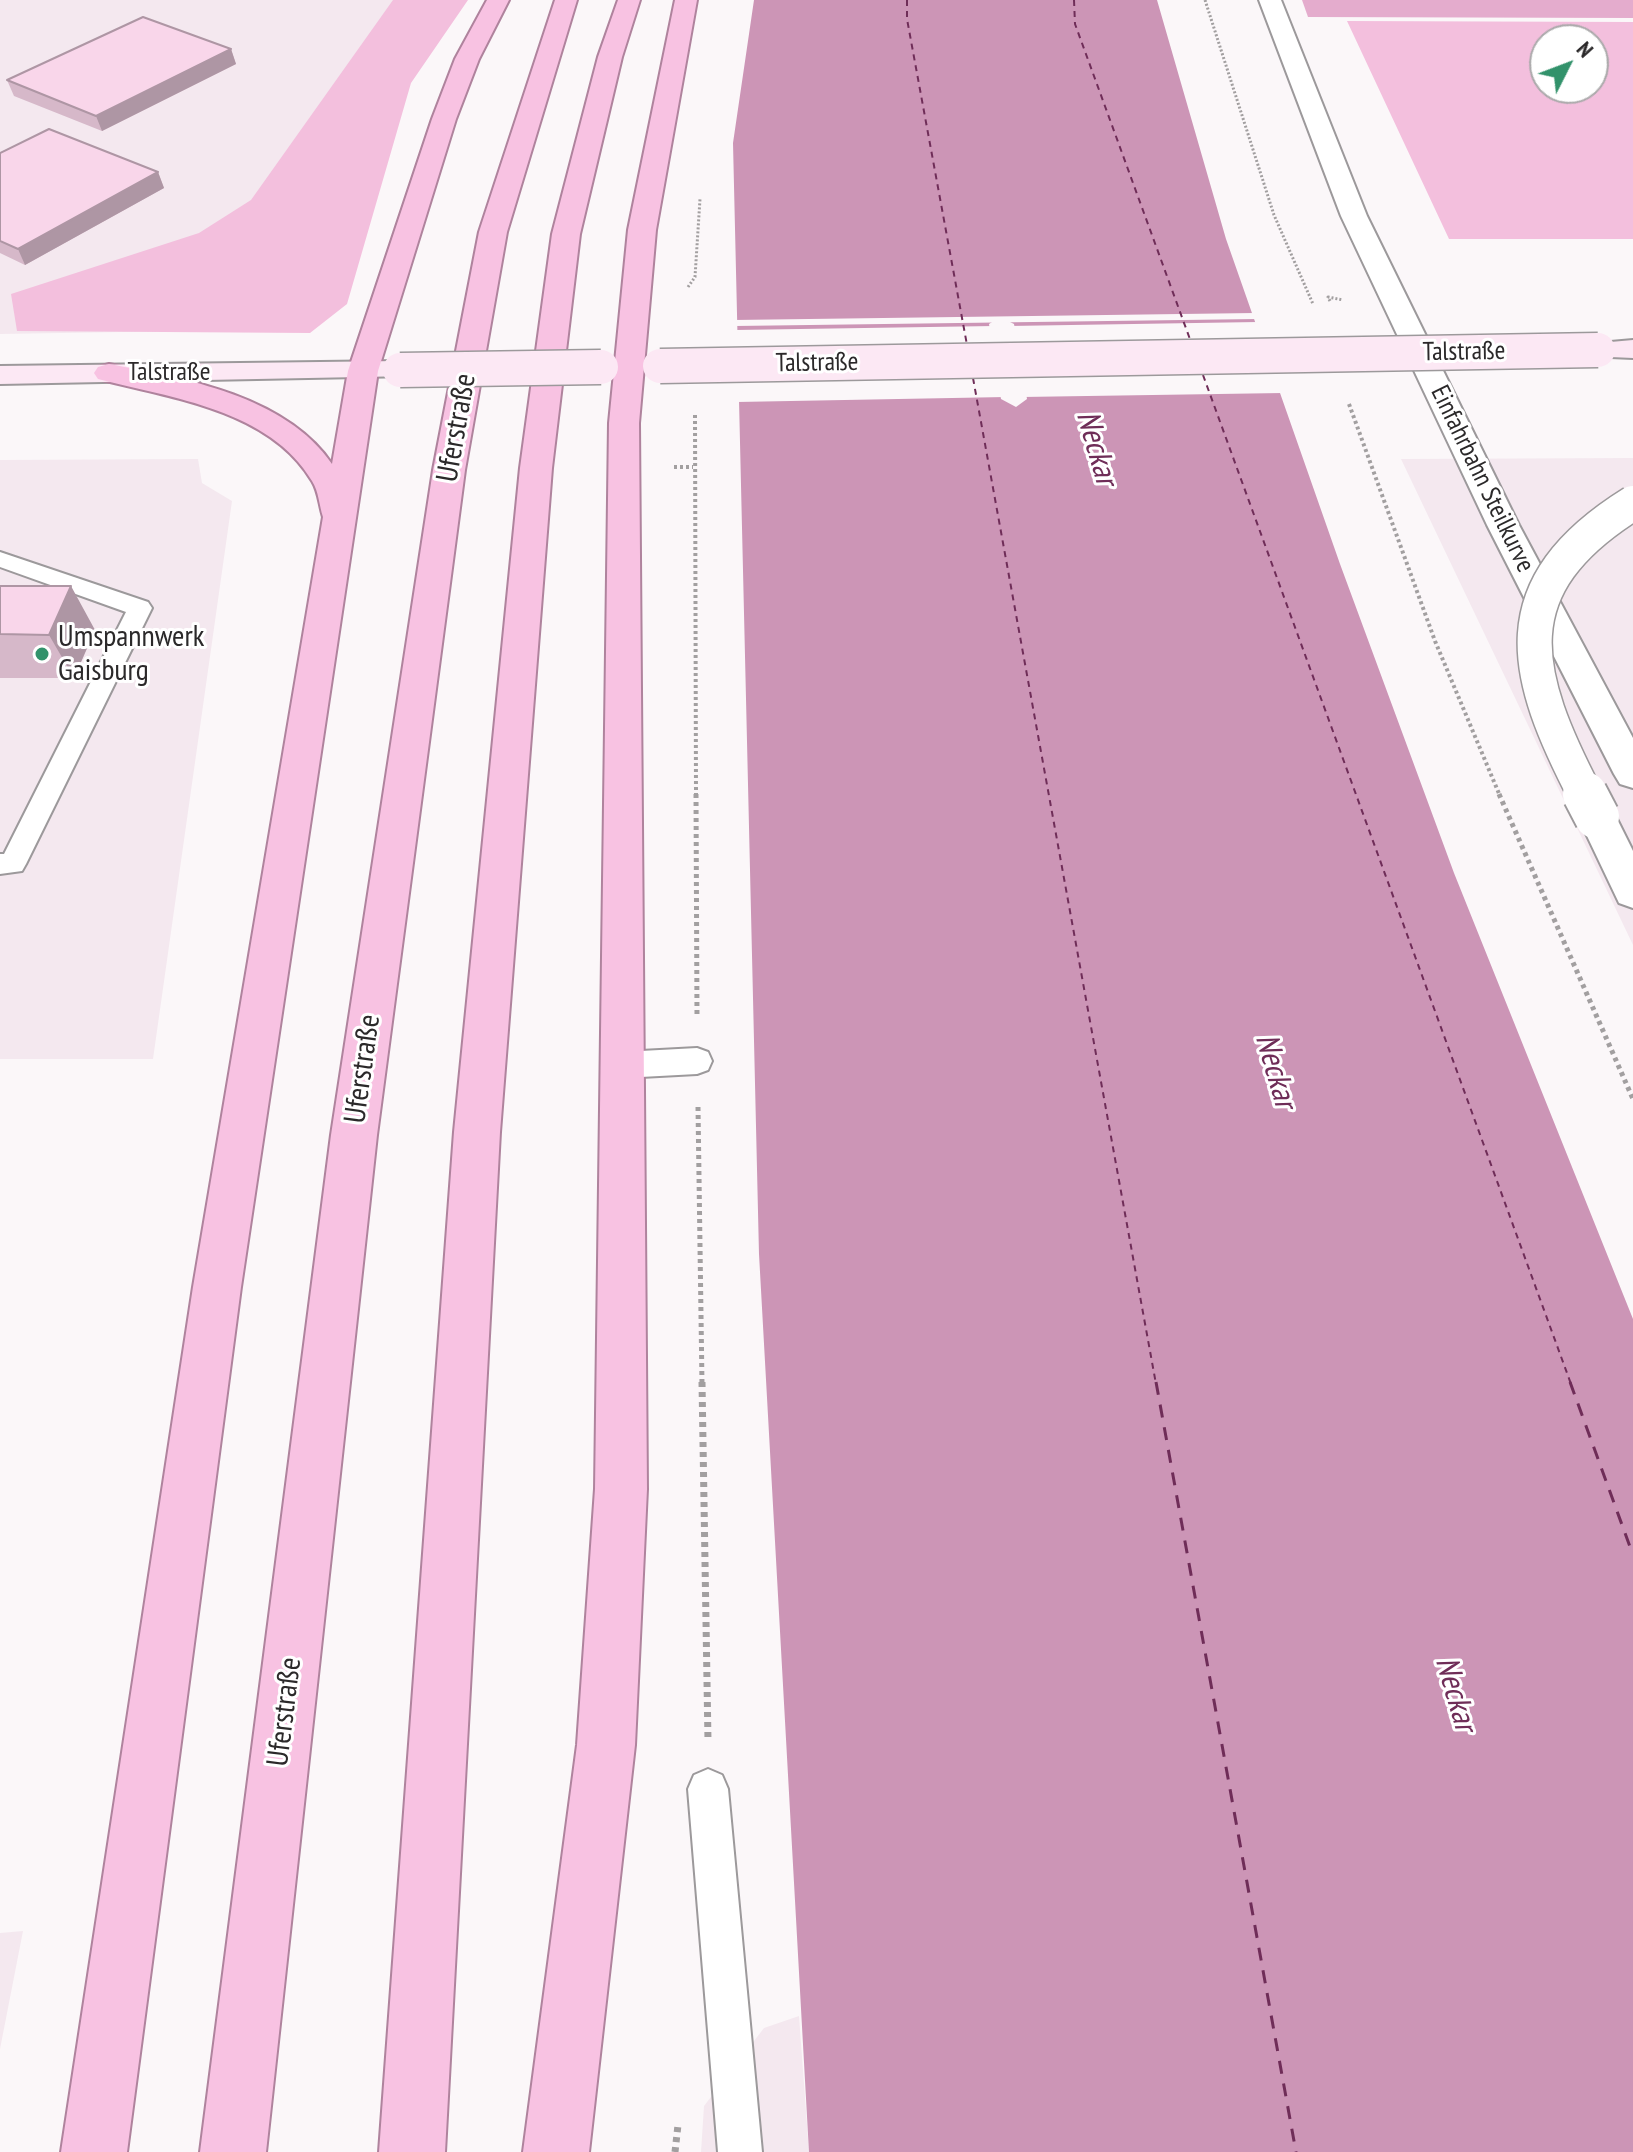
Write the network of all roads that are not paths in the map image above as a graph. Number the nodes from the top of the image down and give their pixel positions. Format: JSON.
{"nodes":[{"id":1,"x":498,"y":0,"type":"edge"},
{"id":2,"x":566,"y":0,"type":"edge"},
{"id":3,"x":629,"y":0,"type":"edge"},
{"id":4,"x":686,"y":0,"type":"edge"},
{"id":5,"x":1270,"y":0,"type":"edge"},
{"id":6,"x":1633,"y":349,"type":"edge"},
{"id":7,"x":615,"y":367,"type":"junction"},
{"id":8,"x":363,"y":371,"type":"junction"},
{"id":9,"x":109,"y":373,"type":"junction"},
{"id":10,"x":0,"y":375,"type":"edge"},
{"id":11,"x":1633,"y":503,"type":"edge"},
{"id":12,"x":338,"y":514,"type":"junction"},
{"id":13,"x":0,"y":559,"type":"edge"},
{"id":14,"x":1633,"y":774,"type":"edge"},
{"id":15,"x":0,"y":864,"type":"edge"},
{"id":16,"x":1633,"y":892,"type":"edge"},
{"id":17,"x":697,"y":1061,"type":"dead end"},
{"id":18,"x":622,"y":1065,"type":"junction"},
{"id":19,"x":708,"y":1789,"type":"dead end"},
{"id":20,"x":94,"y":2152,"type":"edge"},
{"id":21,"x":233,"y":2152,"type":"edge"},
{"id":22,"x":412,"y":2152,"type":"edge"},
{"id":23,"x":556,"y":2152,"type":"edge"},
{"id":24,"x":740,"y":2152,"type":"edge"}],
"edges":[{"from":1,"to":8,"type":"highway"},
{"from":2,"to":21,"type":"highway","name":"Uferstraße"},
{"from":3,"to":22,"type":"highway"},
{"from":4,"to":7,"type":"highway"},
{"from":5,"to":14,"type":"street","name":"Einfahrbahn Steilkurve"},
{"from":6,"to":7,"type":"main road","name":"Talstraße","bridge":true},
{"from":7,"to":8,"type":"main road","name":"Talstraße","bridge":true},
{"from":7,"to":18,"type":"highway"},
{"from":8,"to":9,"type":"main road","name":"Talstraße"},
{"from":8,"to":12,"type":"highway"},
{"from":9,"to":10,"type":"main road","name":"Talstraße"},
{"from":9,"to":12,"type":"highway"},
{"from":11,"to":16,"type":"street","bridge":true},
{"from":12,"to":20,"type":"highway"},
{"from":13,"to":15,"type":"lane"},
{"from":17,"to":18,"type":"lane"},
{"from":18,"to":23,"type":"highway"},
{"from":19,"to":24,"type":"lane"}]}
